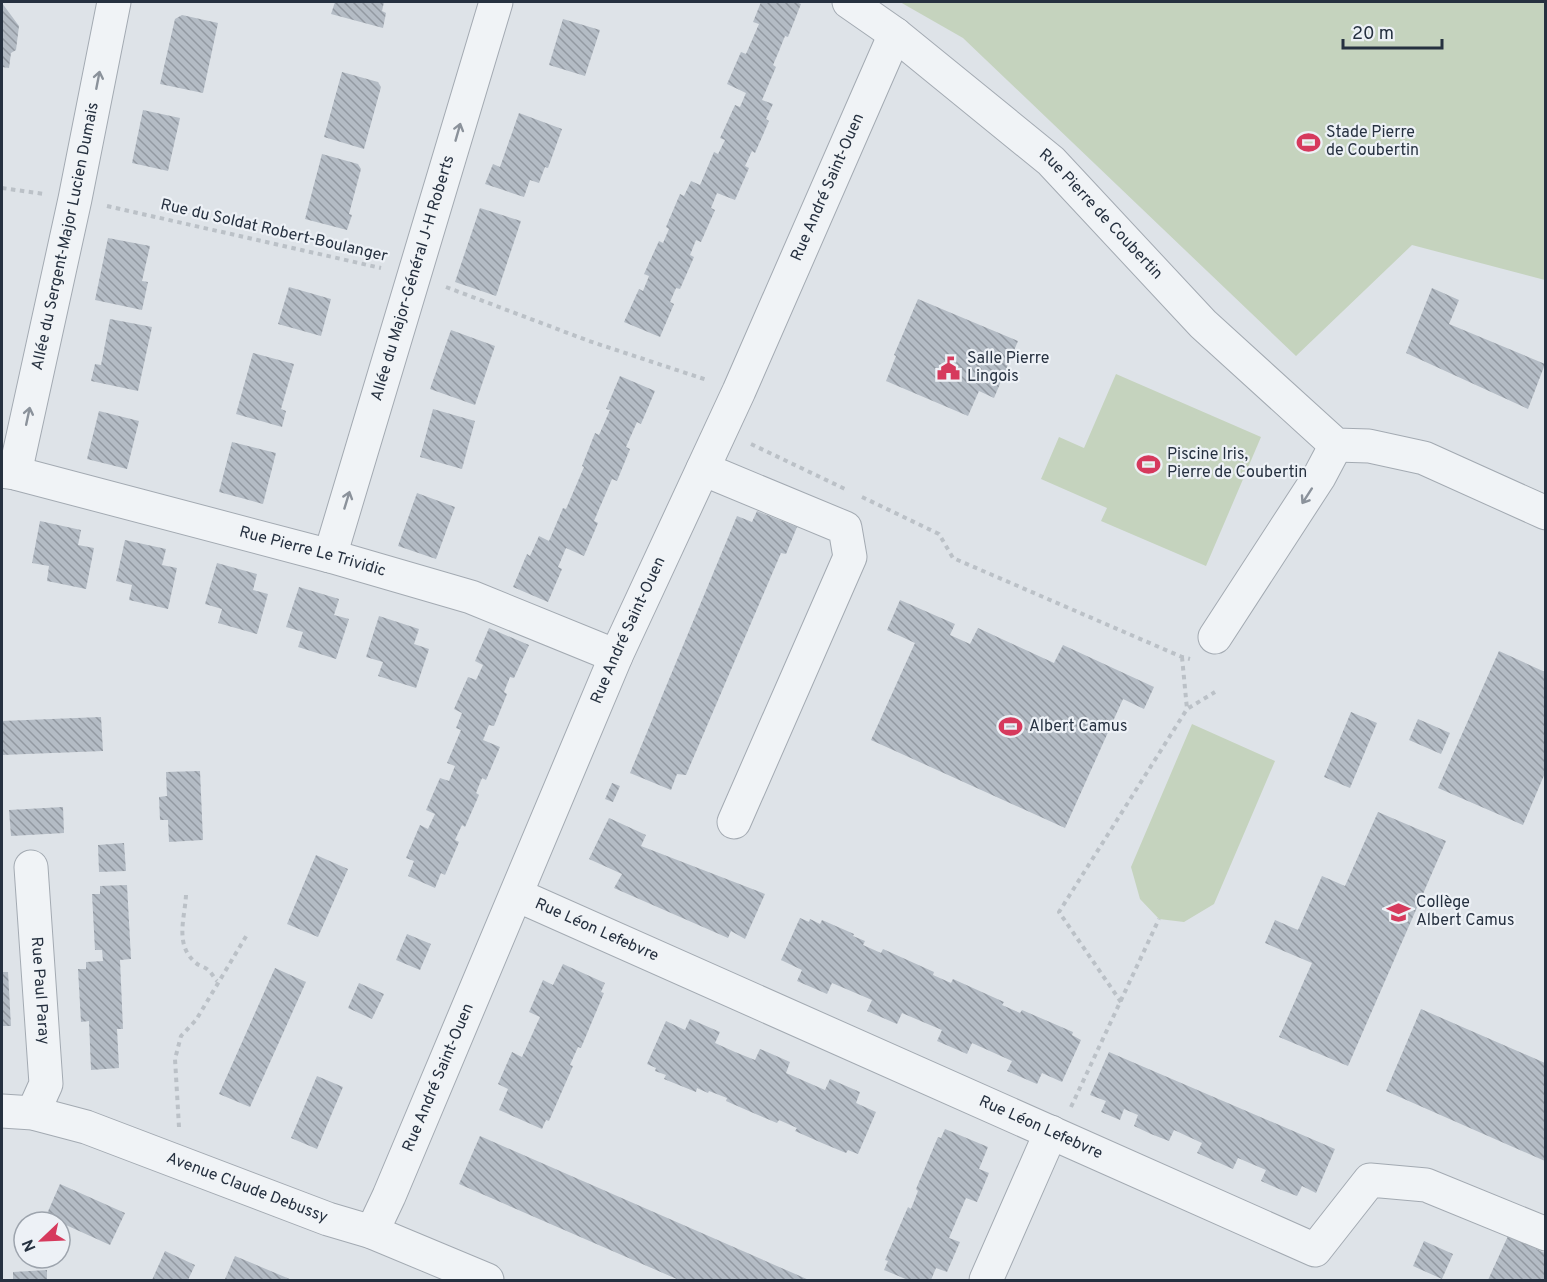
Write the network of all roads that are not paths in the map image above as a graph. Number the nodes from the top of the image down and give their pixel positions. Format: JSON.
{"nodes":[{"id":1,"x":114,"y":2,"type":"edge"},
{"id":2,"x":496,"y":2,"type":"edge"},
{"id":3,"x":849,"y":2,"type":"edge"},
{"id":4,"x":895,"y":34,"type":"junction"},
{"id":5,"x":1336,"y":445,"type":"junction"},
{"id":6,"x":703,"y":468,"type":"junction"},
{"id":7,"x":8,"y":472,"type":"edge"},
{"id":8,"x":1545,"y":513,"type":"edge"},
{"id":9,"x":330,"y":556,"type":"junction"},
{"id":10,"x":1208,"y":649,"type":"road end"},
{"id":11,"x":616,"y":656,"type":"junction"},
{"id":12,"x":734,"y":822,"type":"dead end"},
{"id":13,"x":31,"y":867,"type":"dead end"},
{"id":14,"x":517,"y":895,"type":"junction"},
{"id":15,"x":17,"y":1112,"type":"edge"},
{"id":16,"x":1054,"y":1134,"type":"junction"},
{"id":17,"x":372,"y":1232,"type":"junction"},
{"id":18,"x":1545,"y":1234,"type":"edge"},
{"id":19,"x":487,"y":1281,"type":"edge"},
{"id":20,"x":986,"y":1281,"type":"edge"}],
"edges":[{"from":7,"to":1,"type":"street","name":"Allée du Sergent-Major Lucien Dumais","one_way":true},
{"from":9,"to":2,"type":"street","name":"Allée du Major-Général J-H Roberts","one_way":true},
{"from":3,"to":4,"type":"street","name":"Rue Pierre de Coubertin"},
{"from":4,"to":5,"type":"street","name":"Rue Pierre de Coubertin"},
{"from":4,"to":6,"type":"street","name":"Rue André Saint-Ouen"},
{"from":5,"to":8,"type":"street"},
{"from":5,"to":10,"type":"street","one_way":true},
{"from":6,"to":11,"type":"street","name":"Rue André Saint-Ouen"},
{"from":6,"to":12,"type":"street"},
{"from":7,"to":9,"type":"street","name":"Rue Pierre Le Trividic"},
{"from":9,"to":11,"type":"street","name":"Rue Pierre Le Trividic"},
{"from":11,"to":14,"type":"street","name":"Rue André Saint-Ouen"},
{"from":13,"to":15,"type":"street","name":"Rue Paul Paray"},
{"from":14,"to":16,"type":"street","name":"Rue Léon Lefebvre"},
{"from":14,"to":17,"type":"street","name":"Rue André Saint-Ouen"},
{"from":15,"to":17,"type":"street","name":"Avenue Claude Debussy"},
{"from":16,"to":18,"type":"street","name":"Rue Léon Lefebvre"},
{"from":16,"to":20,"type":"street"},
{"from":17,"to":19,"type":"street","name":"Avenue Claude Debussy"}]}
